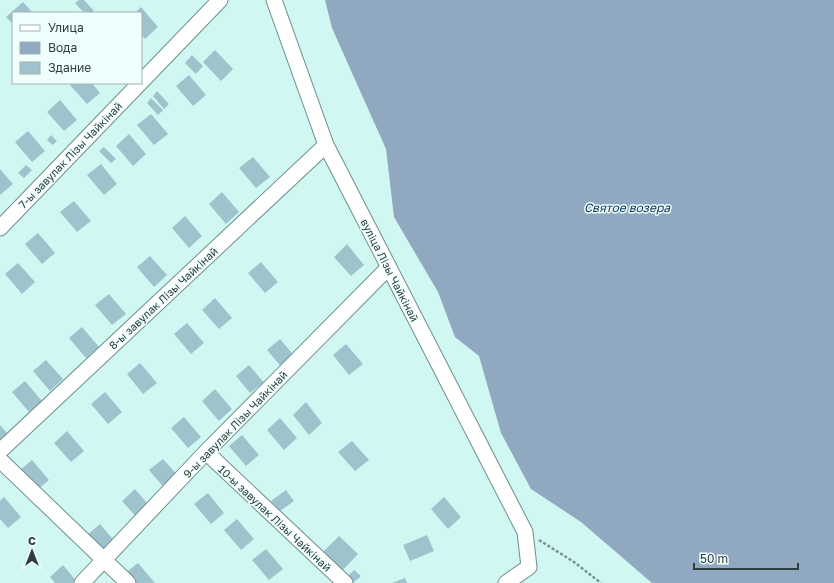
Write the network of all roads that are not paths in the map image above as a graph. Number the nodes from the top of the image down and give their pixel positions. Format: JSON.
{"nodes":[{"id":1,"x":220,"y":0,"type":"edge"},
{"id":2,"x":274,"y":0,"type":"edge"},
{"id":3,"x":142,"y":80,"type":"edge"},
{"id":4,"x":138,"y":84,"type":"edge"},
{"id":5,"x":326,"y":145,"type":"junction"},
{"id":6,"x":0,"y":228,"type":"edge"},
{"id":7,"x":389,"y":267,"type":"junction"},
{"id":8,"x":0,"y":450,"type":"edge"},
{"id":9,"x":206,"y":452,"type":"junction"},
{"id":10,"x":0,"y":460,"type":"edge"},
{"id":11,"x":105,"y":559,"type":"junction"},
{"id":12,"x":82,"y":583,"type":"edge"},
{"id":13,"x":128,"y":583,"type":"edge"},
{"id":14,"x":345,"y":583,"type":"edge"},
{"id":15,"x":506,"y":583,"type":"edge"}],
"edges":[{"from":1,"to":3,"type":"street","name":"7-ы завулак Лізы Чайкінай"},
{"from":2,"to":5,"type":"street","name":"вуліца Лізы Чайкінай"},
{"from":4,"to":6,"type":"street","name":"7-ы завулак Лізы Чайкінай"},
{"from":5,"to":7,"type":"street","name":"вуліца Лізы Чайкінай"},
{"from":5,"to":8,"type":"street","name":"8-ы завулак Лізы Чайкінай"},
{"from":7,"to":9,"type":"street","name":"9-ы завулак Лізы Чайкінай"},
{"from":7,"to":15,"type":"street","name":"вуліца Лізы Чайкінай"},
{"from":9,"to":11,"type":"street","name":"9-ы завулак Лізы Чайкінай"},
{"from":9,"to":14,"type":"street","name":"10-ы завулак Лізы Чайкінай"},
{"from":10,"to":11,"type":"street"},
{"from":11,"to":12,"type":"street","name":"9-ы завулак Лізы Чайкінай"},
{"from":11,"to":13,"type":"street"}]}
